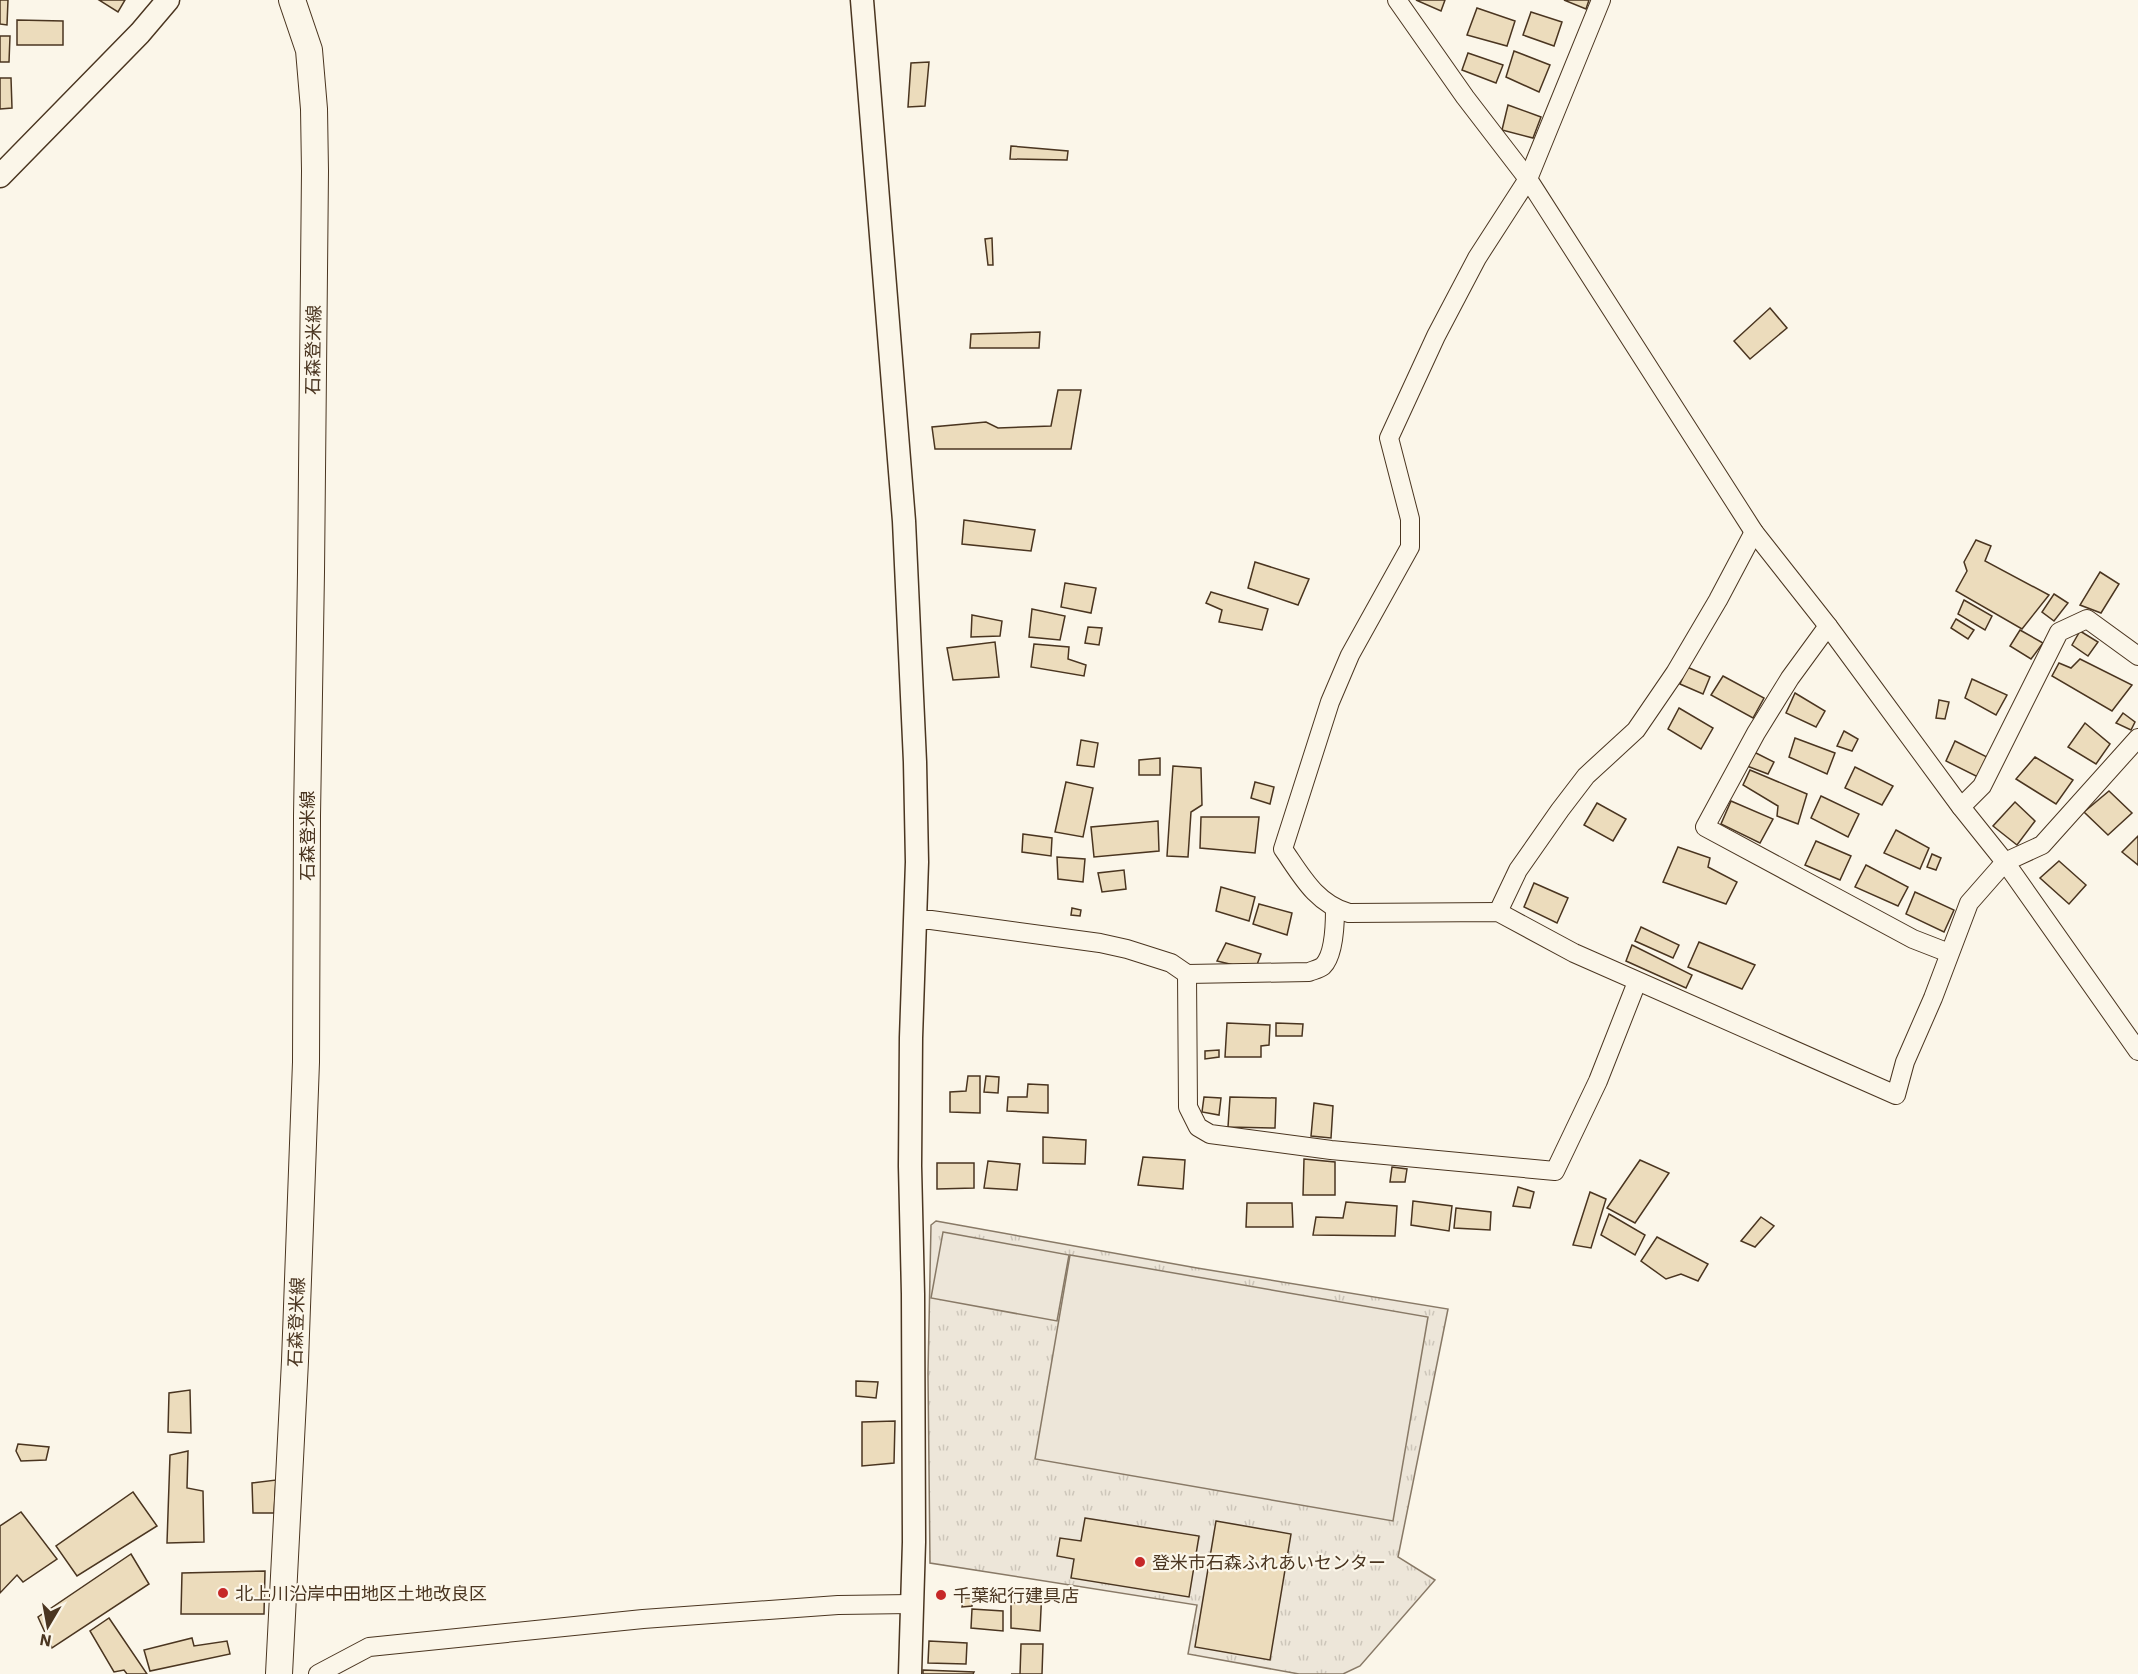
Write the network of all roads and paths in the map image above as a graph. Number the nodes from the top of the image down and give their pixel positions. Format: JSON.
{"nodes":[{"id":1,"x":168,"y":0,"type":"edge"},
{"id":2,"x":292,"y":0,"type":"edge"},
{"id":3,"x":862,"y":0,"type":"edge"},
{"id":4,"x":1396,"y":0,"type":"edge"},
{"id":5,"x":1601,"y":0,"type":"edge"},
{"id":6,"x":0,"y":176,"type":"edge"},
{"id":7,"x":1528,"y":179,"type":"junction"},
{"id":8,"x":1754,"y":532,"type":"junction"},
{"id":9,"x":1828,"y":626,"type":"junction"},
{"id":10,"x":2138,"y":656,"type":"edge"},
{"id":11,"x":2138,"y":738,"type":"edge"},
{"id":12,"x":1961,"y":807,"type":"junction"},
{"id":13,"x":2005,"y":862,"type":"junction"},
{"id":14,"x":1335,"y":909,"type":"junction"},
{"id":15,"x":1498,"y":912,"type":"junction"},
{"id":16,"x":915,"y":920,"type":"junction"},
{"id":17,"x":1949,"y":953,"type":"junction"},
{"id":18,"x":1186,"y":974,"type":"junction"},
{"id":19,"x":1637,"y":982,"type":"junction"},
{"id":20,"x":2138,"y":1051,"type":"edge"},
{"id":21,"x":911,"y":1604,"type":"junction"},
{"id":22,"x":279,"y":1674,"type":"edge"},
{"id":23,"x":318,"y":1674,"type":"edge"},
{"id":24,"x":910,"y":1674,"type":"edge"}],
"edges":[{"from":1,"to":6,"type":"street"},
{"from":2,"to":22,"type":"main road","name":"石森登米線"},
{"from":3,"to":16,"type":"street"},
{"from":4,"to":7,"type":"street"},
{"from":5,"to":7,"type":"street"},
{"from":7,"to":8,"type":"street"},
{"from":7,"to":14,"type":"street"},
{"from":8,"to":9,"type":"street"},
{"from":8,"to":15,"type":"street"},
{"from":9,"to":12,"type":"street"},
{"from":9,"to":17,"type":"street"},
{"from":10,"to":12,"type":"street"},
{"from":11,"to":13,"type":"street"},
{"from":12,"to":13,"type":"street"},
{"from":13,"to":17,"type":"street"},
{"from":13,"to":20,"type":"street"},
{"from":14,"to":15,"type":"street"},
{"from":14,"to":18,"type":"street"},
{"from":15,"to":19,"type":"street"},
{"from":16,"to":18,"type":"street"},
{"from":16,"to":21,"type":"street"},
{"from":17,"to":19,"type":"street"},
{"from":18,"to":19,"type":"street"},
{"from":21,"to":23,"type":"street"},
{"from":21,"to":24,"type":"street"}]}
